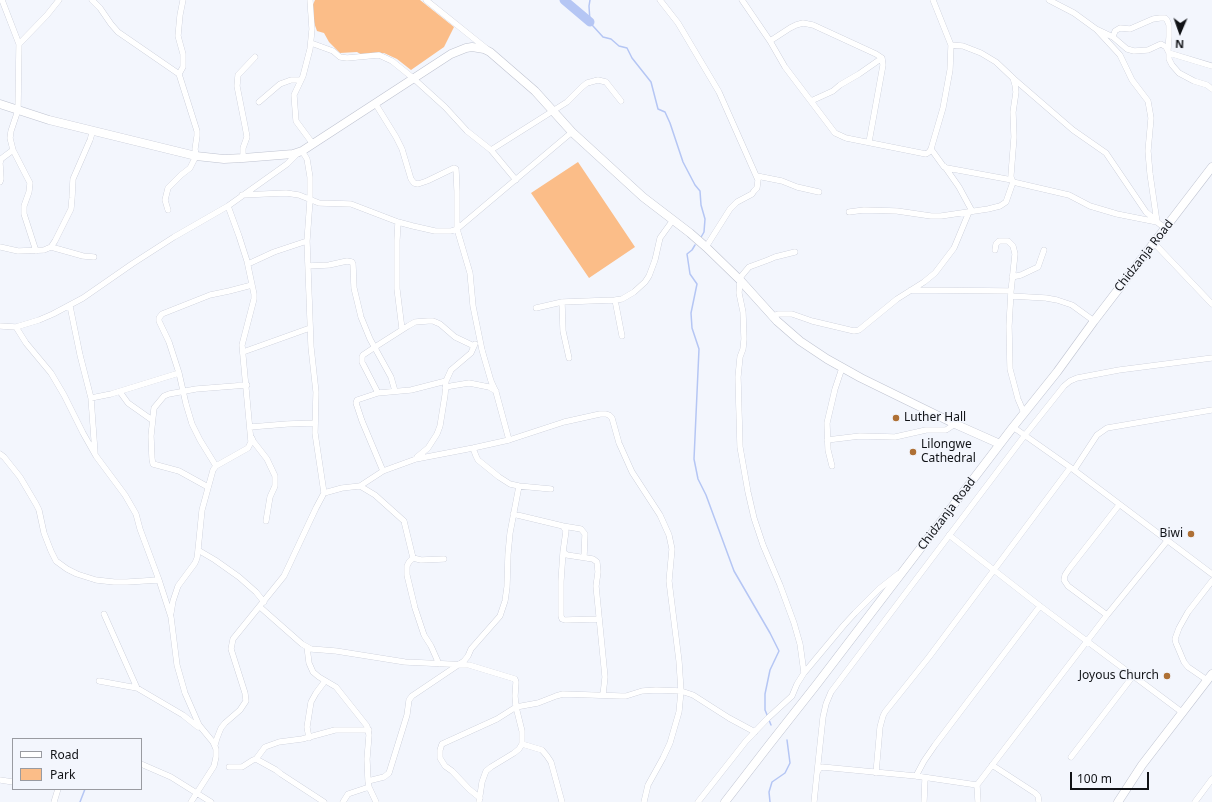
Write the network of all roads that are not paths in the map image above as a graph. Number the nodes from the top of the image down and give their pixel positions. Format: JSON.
{"nodes":[{"id":1,"x":1,"y":0,"type":"edge"},
{"id":2,"x":59,"y":0,"type":"edge"},
{"id":3,"x":92,"y":0,"type":"edge"},
{"id":4,"x":183,"y":0,"type":"edge"},
{"id":5,"x":310,"y":0,"type":"edge"},
{"id":6,"x":426,"y":0,"type":"edge"},
{"id":7,"x":660,"y":0,"type":"edge"},
{"id":8,"x":742,"y":0,"type":"edge"},
{"id":9,"x":933,"y":0,"type":"edge"},
{"id":10,"x":1048,"y":0,"type":"edge"},
{"id":11,"x":1096,"y":29,"type":"junction"},
{"id":12,"x":1113,"y":37,"type":"junction"},
{"id":13,"x":770,"y":41,"type":"junction"},
{"id":14,"x":311,"y":42,"type":"junction"},
{"id":15,"x":20,"y":44,"type":"junction"},
{"id":16,"x":952,"y":45,"type":"junction"},
{"id":17,"x":490,"y":52,"type":"junction"},
{"id":18,"x":1168,"y":52,"type":"junction"},
{"id":19,"x":255,"y":57,"type":"dead end"},
{"id":20,"x":882,"y":58,"type":"junction"},
{"id":21,"x":1212,"y":66,"type":"edge"},
{"id":22,"x":179,"y":74,"type":"junction"},
{"id":23,"x":413,"y":78,"type":"junction"},
{"id":24,"x":1013,"y":78,"type":"junction"},
{"id":25,"x":301,"y":80,"type":"junction"},
{"id":26,"x":1212,"y":89,"type":"edge"},
{"id":27,"x":811,"y":100,"type":"junction"},
{"id":28,"x":621,"y":101,"type":"dead end"},
{"id":29,"x":259,"y":102,"type":"dead end"},
{"id":30,"x":375,"y":103,"type":"junction"},
{"id":31,"x":0,"y":104,"type":"edge"},
{"id":32,"x":18,"y":110,"type":"junction"},
{"id":33,"x":553,"y":110,"type":"junction"},
{"id":34,"x":93,"y":130,"type":"junction"},
{"id":35,"x":572,"y":132,"type":"junction"},
{"id":36,"x":869,"y":142,"type":"junction"},
{"id":37,"x":313,"y":144,"type":"junction"},
{"id":38,"x":932,"y":149,"type":"junction"},
{"id":39,"x":13,"y":150,"type":"junction"},
{"id":40,"x":491,"y":150,"type":"junction"},
{"id":41,"x":300,"y":152,"type":"junction"},
{"id":42,"x":196,"y":156,"type":"junction"},
{"id":43,"x":243,"y":158,"type":"junction"},
{"id":44,"x":944,"y":167,"type":"junction"},
{"id":45,"x":1212,"y":167,"type":"edge"},
{"id":46,"x":757,"y":176,"type":"junction"},
{"id":47,"x":516,"y":180,"type":"junction"},
{"id":48,"x":1012,"y":181,"type":"junction"},
{"id":49,"x":0,"y":182,"type":"edge"},
{"id":50,"x":819,"y":192,"type":"dead end"},
{"id":51,"x":242,"y":195,"type":"junction"},
{"id":52,"x":310,"y":200,"type":"junction"},
{"id":53,"x":228,"y":206,"type":"junction"},
{"id":54,"x":168,"y":210,"type":"dead end"},
{"id":55,"x":849,"y":212,"type":"dead end"},
{"id":56,"x":970,"y":212,"type":"junction"},
{"id":57,"x":673,"y":220,"type":"junction"},
{"id":58,"x":398,"y":222,"type":"junction"},
{"id":59,"x":1157,"y":222,"type":"junction"},
{"id":60,"x":1165,"y":228,"type":"junction"},
{"id":61,"x":457,"y":229,"type":"junction"},
{"id":62,"x":307,"y":241,"type":"junction"},
{"id":63,"x":1154,"y":243,"type":"junction"},
{"id":64,"x":0,"y":247,"type":"edge"},
{"id":65,"x":51,"y":247,"type":"junction"},
{"id":66,"x":706,"y":247,"type":"junction"},
{"id":67,"x":995,"y":250,"type":"dead end"},
{"id":68,"x":1044,"y":250,"type":"dead end"},
{"id":69,"x":36,"y":251,"type":"junction"},
{"id":70,"x":795,"y":252,"type":"dead end"},
{"id":71,"x":94,"y":257,"type":"dead end"},
{"id":72,"x":248,"y":264,"type":"junction"},
{"id":73,"x":308,"y":266,"type":"junction"},
{"id":74,"x":1012,"y":277,"type":"junction"},
{"id":75,"x":740,"y":279,"type":"junction"},
{"id":76,"x":252,"y":285,"type":"junction"},
{"id":77,"x":911,"y":290,"type":"junction"},
{"id":78,"x":1011,"y":294,"type":"junction"},
{"id":79,"x":615,"y":300,"type":"junction"},
{"id":80,"x":562,"y":302,"type":"junction"},
{"id":81,"x":1212,"y":304,"type":"edge"},
{"id":82,"x":70,"y":306,"type":"junction"},
{"id":83,"x":536,"y":308,"type":"dead end"},
{"id":84,"x":772,"y":317,"type":"junction"},
{"id":85,"x":1094,"y":320,"type":"junction"},
{"id":86,"x":0,"y":322,"type":"edge"},
{"id":87,"x":2,"y":326,"type":"edge"},
{"id":88,"x":16,"y":327,"type":"junction"},
{"id":89,"x":310,"y":328,"type":"junction"},
{"id":90,"x":402,"y":329,"type":"junction"},
{"id":91,"x":478,"y":336,"type":"junction"},
{"id":92,"x":622,"y":336,"type":"dead end"},
{"id":93,"x":474,"y":346,"type":"junction"},
{"id":94,"x":375,"y":347,"type":"junction"},
{"id":95,"x":243,"y":352,"type":"junction"},
{"id":96,"x":569,"y":358,"type":"dead end"},
{"id":97,"x":1212,"y":358,"type":"edge"},
{"id":98,"x":842,"y":368,"type":"junction"},
{"id":99,"x":179,"y":373,"type":"junction"},
{"id":100,"x":446,"y":381,"type":"junction"},
{"id":101,"x":247,"y":385,"type":"junction"},
{"id":102,"x":445,"y":388,"type":"junction"},
{"id":103,"x":183,"y":391,"type":"junction"},
{"id":104,"x":394,"y":391,"type":"junction"},
{"id":105,"x":120,"y":392,"type":"junction"},
{"id":106,"x":496,"y":392,"type":"junction"},
{"id":107,"x":378,"y":393,"type":"junction"},
{"id":108,"x":91,"y":398,"type":"junction"},
{"id":109,"x":1212,"y":410,"type":"edge"},
{"id":110,"x":1024,"y":413,"type":"junction"},
{"id":111,"x":152,"y":420,"type":"junction"},
{"id":112,"x":314,"y":423,"type":"junction"},
{"id":113,"x":955,"y":424,"type":"junction"},
{"id":114,"x":250,"y":427,"type":"junction"},
{"id":115,"x":1013,"y":427,"type":"junction"},
{"id":116,"x":1025,"y":435,"type":"junction"},
{"id":117,"x":251,"y":436,"type":"junction"},
{"id":118,"x":509,"y":440,"type":"junction"},
{"id":119,"x":827,"y":440,"type":"junction"},
{"id":120,"x":1000,"y":444,"type":"junction"},
{"id":121,"x":473,"y":448,"type":"junction"},
{"id":122,"x":0,"y":454,"type":"edge"},
{"id":123,"x":96,"y":456,"type":"junction"},
{"id":124,"x":416,"y":459,"type":"junction"},
{"id":125,"x":216,"y":466,"type":"junction"},
{"id":126,"x":832,"y":466,"type":"dead end"},
{"id":127,"x":1072,"y":469,"type":"junction"},
{"id":128,"x":382,"y":471,"type":"junction"},
{"id":129,"x":208,"y":486,"type":"junction"},
{"id":130,"x":360,"y":486,"type":"junction"},
{"id":131,"x":519,"y":486,"type":"junction"},
{"id":132,"x":551,"y":489,"type":"dead end"},
{"id":133,"x":324,"y":493,"type":"junction"},
{"id":134,"x":1119,"y":505,"type":"junction"},
{"id":135,"x":513,"y":514,"type":"junction"},
{"id":136,"x":266,"y":521,"type":"dead end"},
{"id":137,"x":563,"y":526,"type":"junction"},
{"id":138,"x":950,"y":535,"type":"junction"},
{"id":139,"x":1167,"y":541,"type":"junction"},
{"id":140,"x":198,"y":550,"type":"junction"},
{"id":141,"x":563,"y":552,"type":"junction"},
{"id":142,"x":584,"y":557,"type":"junction"},
{"id":143,"x":413,"y":558,"type":"junction"},
{"id":144,"x":444,"y":558,"type":"dead end"},
{"id":145,"x":908,"y":565,"type":"junction"},
{"id":146,"x":994,"y":570,"type":"junction"},
{"id":147,"x":1212,"y":574,"type":"edge"},
{"id":148,"x":159,"y":580,"type":"junction"},
{"id":149,"x":1212,"y":581,"type":"edge"},
{"id":150,"x":264,"y":602,"type":"junction"},
{"id":151,"x":1040,"y":606,"type":"junction"},
{"id":152,"x":260,"y":607,"type":"junction"},
{"id":153,"x":104,"y":614,"type":"dead end"},
{"id":154,"x":1107,"y":615,"type":"junction"},
{"id":155,"x":171,"y":617,"type":"junction"},
{"id":156,"x":599,"y":619,"type":"junction"},
{"id":157,"x":1086,"y":642,"type":"junction"},
{"id":158,"x":307,"y":647,"type":"junction"},
{"id":159,"x":438,"y":664,"type":"junction"},
{"id":160,"x":460,"y":664,"type":"junction"},
{"id":161,"x":804,"y":673,"type":"junction"},
{"id":162,"x":1133,"y":676,"type":"junction"},
{"id":163,"x":1210,"y":677,"type":"edge"},
{"id":164,"x":325,"y":680,"type":"junction"},
{"id":165,"x":99,"y":681,"type":"dead end"},
{"id":166,"x":136,"y":688,"type":"junction"},
{"id":167,"x":681,"y":691,"type":"junction"},
{"id":168,"x":603,"y":695,"type":"junction"},
{"id":169,"x":516,"y":707,"type":"junction"},
{"id":170,"x":1183,"y":713,"type":"junction"},
{"id":171,"x":369,"y":730,"type":"junction"},
{"id":172,"x":203,"y":731,"type":"junction"},
{"id":173,"x":754,"y":732,"type":"junction"},
{"id":174,"x":309,"y":738,"type":"junction"},
{"id":175,"x":522,"y":744,"type":"junction"},
{"id":176,"x":215,"y":745,"type":"junction"},
{"id":177,"x":1071,"y":757,"type":"dead end"},
{"id":178,"x":256,"y":759,"type":"junction"},
{"id":179,"x":142,"y":764,"type":"edge"},
{"id":180,"x":992,"y":765,"type":"junction"},
{"id":181,"x":229,"y":767,"type":"dead end"},
{"id":182,"x":817,"y":773,"type":"junction"},
{"id":183,"x":876,"y":773,"type":"junction"},
{"id":184,"x":916,"y":776,"type":"junction"},
{"id":185,"x":925,"y":778,"type":"junction"},
{"id":186,"x":1212,"y":779,"type":"edge"},
{"id":187,"x":0,"y":780,"type":"edge"},
{"id":188,"x":368,"y":781,"type":"junction"},
{"id":189,"x":12,"y":782,"type":"edge"},
{"id":190,"x":977,"y":785,"type":"junction"},
{"id":191,"x":369,"y":787,"type":"junction"},
{"id":192,"x":58,"y":790,"type":"edge"},
{"id":193,"x":198,"y":793,"type":"junction"},
{"id":194,"x":54,"y":800,"type":"edge"},
{"id":195,"x":480,"y":800,"type":"edge"},
{"id":196,"x":61,"y":802,"type":"edge"},
{"id":197,"x":191,"y":802,"type":"edge"},
{"id":198,"x":211,"y":802,"type":"edge"},
{"id":199,"x":324,"y":802,"type":"edge"},
{"id":200,"x":343,"y":802,"type":"edge"},
{"id":201,"x":376,"y":802,"type":"edge"},
{"id":202,"x":562,"y":802,"type":"edge"},
{"id":203,"x":644,"y":802,"type":"edge"},
{"id":204,"x":698,"y":802,"type":"edge"},
{"id":205,"x":725,"y":802,"type":"edge"},
{"id":206,"x":814,"y":802,"type":"edge"},
{"id":207,"x":924,"y":802,"type":"edge"},
{"id":208,"x":978,"y":802,"type":"edge"},
{"id":209,"x":1039,"y":802,"type":"edge"},
{"id":210,"x":1118,"y":802,"type":"edge"},
{"id":211,"x":1194,"y":802,"type":"edge"}],
"edges":[{"from":1,"to":15,"type":"street"},
{"from":2,"to":15,"type":"street"},
{"from":3,"to":22,"type":"street"},
{"from":4,"to":22,"type":"street"},
{"from":5,"to":14,"type":"street"},
{"from":6,"to":17,"type":"street"},
{"from":7,"to":46,"type":"street"},
{"from":8,"to":13,"type":"street"},
{"from":9,"to":16,"type":"street"},
{"from":10,"to":11,"type":"street"},
{"from":11,"to":12,"type":"street"},
{"from":11,"to":59,"type":"street"},
{"from":12,"to":18,"type":"street"},
{"from":12,"to":18,"type":"street"},
{"from":13,"to":20,"type":"street"},
{"from":13,"to":27,"type":"street"},
{"from":14,"to":23,"type":"street"},
{"from":14,"to":25,"type":"street"},
{"from":15,"to":32,"type":"street"},
{"from":16,"to":24,"type":"street"},
{"from":16,"to":38,"type":"street"},
{"from":17,"to":23,"type":"street"},
{"from":17,"to":33,"type":"street"},
{"from":18,"to":21,"type":"street"},
{"from":18,"to":26,"type":"street"},
{"from":19,"to":43,"type":"street"},
{"from":20,"to":27,"type":"street"},
{"from":20,"to":36,"type":"street"},
{"from":22,"to":42,"type":"street"},
{"from":23,"to":30,"type":"street"},
{"from":23,"to":40,"type":"street"},
{"from":24,"to":48,"type":"street"},
{"from":24,"to":59,"type":"street"},
{"from":25,"to":29,"type":"street"},
{"from":25,"to":37,"type":"street"},
{"from":27,"to":36,"type":"street"},
{"from":28,"to":33,"type":"street"},
{"from":30,"to":37,"type":"street"},
{"from":30,"to":61,"type":"street"},
{"from":31,"to":32,"type":"street"},
{"from":32,"to":34,"type":"street"},
{"from":32,"to":39,"type":"street"},
{"from":33,"to":35,"type":"street"},
{"from":33,"to":40,"type":"street"},
{"from":34,"to":42,"type":"street"},
{"from":34,"to":65,"type":"street"},
{"from":35,"to":47,"type":"street"},
{"from":35,"to":57,"type":"street"},
{"from":36,"to":38,"type":"street"},
{"from":37,"to":41,"type":"street"},
{"from":38,"to":44,"type":"street"},
{"from":39,"to":49,"type":"street"},
{"from":39,"to":69,"type":"street"},
{"from":40,"to":47,"type":"street"},
{"from":41,"to":43,"type":"street"},
{"from":41,"to":51,"type":"street"},
{"from":41,"to":52,"type":"street"},
{"from":42,"to":43,"type":"street"},
{"from":42,"to":54,"type":"street"},
{"from":44,"to":48,"type":"street"},
{"from":44,"to":56,"type":"street"},
{"from":45,"to":60,"type":"street","name":"Chidzanja Road"},
{"from":46,"to":50,"type":"street"},
{"from":46,"to":66,"type":"street"},
{"from":47,"to":61,"type":"street"},
{"from":48,"to":56,"type":"street"},
{"from":48,"to":59,"type":"street"},
{"from":51,"to":52,"type":"street"},
{"from":51,"to":53,"type":"street"},
{"from":52,"to":58,"type":"street"},
{"from":52,"to":62,"type":"street"},
{"from":53,"to":72,"type":"street"},
{"from":53,"to":82,"type":"street"},
{"from":55,"to":56,"type":"street"},
{"from":56,"to":77,"type":"street"},
{"from":57,"to":66,"type":"street"},
{"from":57,"to":79,"type":"street"},
{"from":58,"to":61,"type":"street"},
{"from":58,"to":90,"type":"street"},
{"from":59,"to":60,"type":"street"},
{"from":60,"to":63,"type":"street","name":"Chidzanja Road"},
{"from":61,"to":91,"type":"street"},
{"from":62,"to":72,"type":"street"},
{"from":62,"to":73,"type":"street"},
{"from":63,"to":81,"type":"street"},
{"from":63,"to":85,"type":"street","name":"Chidzanja Road"},
{"from":64,"to":69,"type":"street"},
{"from":65,"to":69,"type":"street"},
{"from":65,"to":71,"type":"street"},
{"from":66,"to":75,"type":"street"},
{"from":67,"to":74,"type":"street"},
{"from":68,"to":74,"type":"street"},
{"from":70,"to":75,"type":"street"},
{"from":72,"to":76,"type":"street"},
{"from":73,"to":89,"type":"street"},
{"from":73,"to":94,"type":"street"},
{"from":74,"to":78,"type":"street"},
{"from":75,"to":84,"type":"street"},
{"from":75,"to":161,"type":"street"},
{"from":76,"to":95,"type":"street"},
{"from":76,"to":99,"type":"street"},
{"from":77,"to":78,"type":"street"},
{"from":77,"to":84,"type":"street"},
{"from":78,"to":85,"type":"street"},
{"from":78,"to":110,"type":"street"},
{"from":79,"to":80,"type":"street"},
{"from":79,"to":92,"type":"street"},
{"from":80,"to":83,"type":"street"},
{"from":80,"to":96,"type":"street"},
{"from":82,"to":88,"type":"street"},
{"from":82,"to":108,"type":"street"},
{"from":84,"to":98,"type":"street"},
{"from":85,"to":110,"type":"street","name":"Chidzanja Road"},
{"from":86,"to":87,"type":"street"},
{"from":87,"to":88,"type":"street"},
{"from":88,"to":123,"type":"street"},
{"from":89,"to":95,"type":"street"},
{"from":89,"to":112,"type":"street"},
{"from":90,"to":93,"type":"street"},
{"from":90,"to":94,"type":"street"},
{"from":91,"to":93,"type":"street"},
{"from":91,"to":106,"type":"street"},
{"from":93,"to":100,"type":"street"},
{"from":94,"to":104,"type":"street"},
{"from":94,"to":107,"type":"street"},
{"from":95,"to":101,"type":"street"},
{"from":97,"to":116,"type":"street"},
{"from":98,"to":113,"type":"street"},
{"from":98,"to":119,"type":"street"},
{"from":99,"to":103,"type":"street"},
{"from":99,"to":105,"type":"street"},
{"from":100,"to":102,"type":"street"},
{"from":100,"to":104,"type":"street"},
{"from":101,"to":103,"type":"street"},
{"from":101,"to":114,"type":"street"},
{"from":102,"to":106,"type":"street"},
{"from":102,"to":124,"type":"street"},
{"from":103,"to":111,"type":"street"},
{"from":103,"to":125,"type":"street"},
{"from":104,"to":107,"type":"street"},
{"from":105,"to":108,"type":"street"},
{"from":105,"to":111,"type":"street"},
{"from":106,"to":118,"type":"street"},
{"from":107,"to":128,"type":"street"},
{"from":108,"to":123,"type":"street"},
{"from":109,"to":127,"type":"street"},
{"from":110,"to":115,"type":"street","name":"Chidzanja Road"},
{"from":111,"to":129,"type":"street"},
{"from":112,"to":114,"type":"street"},
{"from":112,"to":133,"type":"street"},
{"from":113,"to":119,"type":"street"},
{"from":113,"to":120,"type":"street"},
{"from":114,"to":117,"type":"street"},
{"from":115,"to":116,"type":"street"},
{"from":115,"to":120,"type":"street","name":"Chidzanja Road"},
{"from":116,"to":127,"type":"street"},
{"from":116,"to":138,"type":"street"},
{"from":117,"to":125,"type":"street"},
{"from":117,"to":136,"type":"street"},
{"from":118,"to":121,"type":"street"},
{"from":118,"to":167,"type":"street"},
{"from":119,"to":126,"type":"street"},
{"from":120,"to":145,"type":"street","name":"Chidzanja Road"},
{"from":121,"to":124,"type":"street"},
{"from":121,"to":131,"type":"street"},
{"from":122,"to":148,"type":"street"},
{"from":123,"to":148,"type":"street"},
{"from":124,"to":128,"type":"street"},
{"from":125,"to":129,"type":"street"},
{"from":127,"to":134,"type":"street"},
{"from":127,"to":146,"type":"street"},
{"from":128,"to":130,"type":"street"},
{"from":129,"to":140,"type":"street"},
{"from":130,"to":133,"type":"street"},
{"from":130,"to":143,"type":"street"},
{"from":131,"to":132,"type":"street"},
{"from":131,"to":135,"type":"street"},
{"from":133,"to":150,"type":"street"},
{"from":134,"to":139,"type":"street"},
{"from":134,"to":154,"type":"street"},
{"from":135,"to":137,"type":"street"},
{"from":135,"to":160,"type":"street"},
{"from":137,"to":141,"type":"street"},
{"from":137,"to":142,"type":"street"},
{"from":138,"to":146,"type":"street"},
{"from":138,"to":182,"type":"street"},
{"from":139,"to":147,"type":"street"},
{"from":139,"to":154,"type":"street"},
{"from":140,"to":150,"type":"street"},
{"from":140,"to":155,"type":"street"},
{"from":141,"to":142,"type":"street"},
{"from":141,"to":156,"type":"street"},
{"from":142,"to":156,"type":"street"},
{"from":143,"to":144,"type":"street"},
{"from":143,"to":159,"type":"street"},
{"from":145,"to":161,"type":"street"},
{"from":145,"to":205,"type":"street","name":"Chidzanja Road"},
{"from":146,"to":151,"type":"street"},
{"from":146,"to":183,"type":"street"},
{"from":148,"to":155,"type":"street"},
{"from":149,"to":163,"type":"street"},
{"from":150,"to":152,"type":"street"},
{"from":151,"to":157,"type":"street"},
{"from":151,"to":184,"type":"street"},
{"from":152,"to":158,"type":"street"},
{"from":152,"to":176,"type":"street"},
{"from":153,"to":166,"type":"street"},
{"from":154,"to":157,"type":"street"},
{"from":155,"to":172,"type":"street"},
{"from":156,"to":168,"type":"street"},
{"from":157,"to":162,"type":"street"},
{"from":157,"to":180,"type":"street"},
{"from":158,"to":159,"type":"street"},
{"from":158,"to":164,"type":"street"},
{"from":159,"to":160,"type":"street"},
{"from":160,"to":169,"type":"street"},
{"from":160,"to":188,"type":"street"},
{"from":161,"to":173,"type":"street"},
{"from":162,"to":170,"type":"street"},
{"from":162,"to":177,"type":"street"},
{"from":163,"to":170,"type":"street"},
{"from":164,"to":171,"type":"street"},
{"from":164,"to":174,"type":"street"},
{"from":165,"to":166,"type":"street"},
{"from":166,"to":172,"type":"street"},
{"from":167,"to":168,"type":"street"},
{"from":167,"to":173,"type":"street"},
{"from":167,"to":203,"type":"street"},
{"from":168,"to":169,"type":"street"},
{"from":169,"to":175,"type":"street"},
{"from":169,"to":195,"type":"street"},
{"from":170,"to":210,"type":"street"},
{"from":171,"to":174,"type":"street"},
{"from":171,"to":188,"type":"street"},
{"from":172,"to":176,"type":"street"},
{"from":173,"to":204,"type":"street"},
{"from":174,"to":178,"type":"street"},
{"from":175,"to":195,"type":"street"},
{"from":175,"to":202,"type":"street"},
{"from":176,"to":193,"type":"street"},
{"from":178,"to":181,"type":"street"},
{"from":178,"to":199,"type":"street"},
{"from":179,"to":193,"type":"street"},
{"from":180,"to":190,"type":"street"},
{"from":180,"to":209,"type":"street"},
{"from":182,"to":183,"type":"street"},
{"from":182,"to":206,"type":"street"},
{"from":183,"to":184,"type":"street"},
{"from":184,"to":185,"type":"street"},
{"from":185,"to":190,"type":"street"},
{"from":185,"to":207,"type":"street"},
{"from":186,"to":211,"type":"street"},
{"from":187,"to":189,"type":"street"},
{"from":188,"to":191,"type":"street"},
{"from":190,"to":208,"type":"street"},
{"from":191,"to":200,"type":"street"},
{"from":191,"to":201,"type":"street"},
{"from":192,"to":194,"type":"street"},
{"from":193,"to":197,"type":"street"},
{"from":193,"to":198,"type":"street"},
{"from":194,"to":196,"type":"street"}]}
